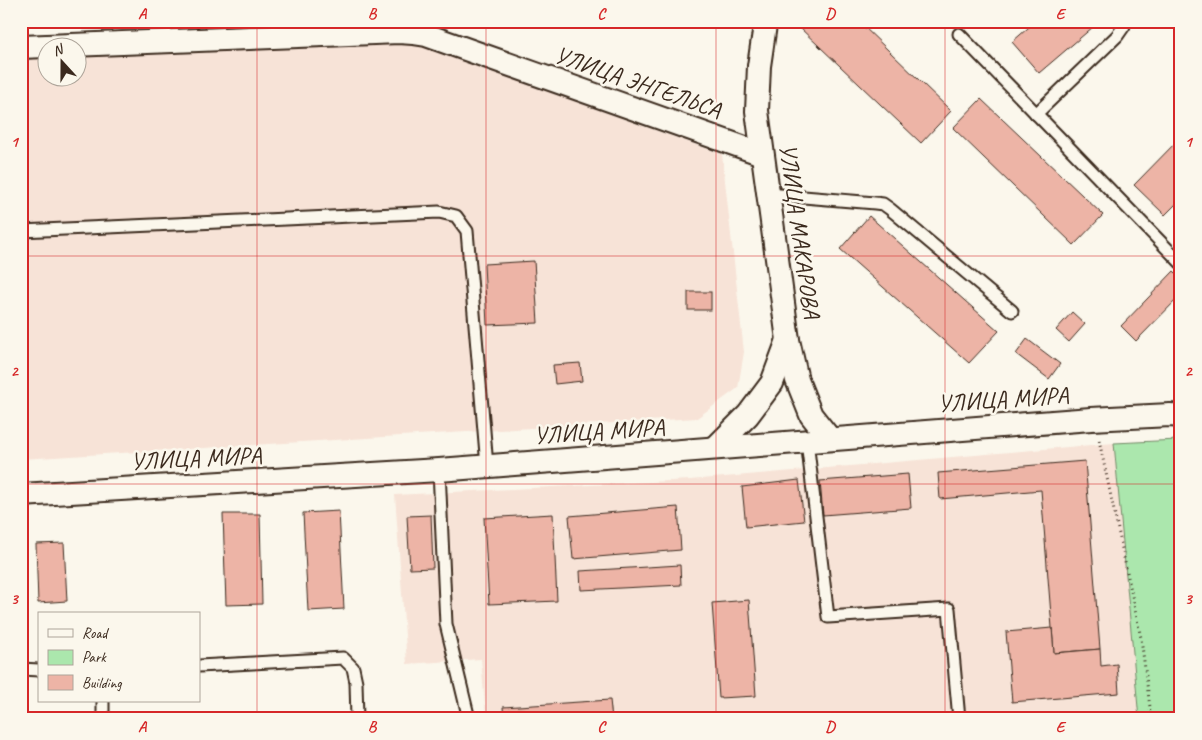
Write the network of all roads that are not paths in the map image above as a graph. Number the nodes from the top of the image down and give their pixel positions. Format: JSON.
{"nodes":[{"id":1,"x":767,"y":21,"type":"edge"},
{"id":2,"x":1124,"y":21,"type":"edge"},
{"id":3,"x":959,"y":34,"type":"dead end"},
{"id":4,"x":21,"y":47,"type":"edge"},
{"id":5,"x":1036,"y":114,"type":"junction"},
{"id":6,"x":762,"y":154,"type":"junction"},
{"id":7,"x":768,"y":194,"type":"junction"},
{"id":8,"x":21,"y":231,"type":"edge"},
{"id":9,"x":1181,"y":264,"type":"edge"},
{"id":10,"x":1012,"y":311,"type":"dead end"},
{"id":11,"x":788,"y":340,"type":"junction"},
{"id":12,"x":1181,"y":416,"type":"edge"},
{"id":13,"x":830,"y":439,"type":"junction"},
{"id":14,"x":807,"y":441,"type":"junction"},
{"id":15,"x":715,"y":448,"type":"junction"},
{"id":16,"x":487,"y":466,"type":"junction"},
{"id":17,"x":439,"y":470,"type":"junction"},
{"id":18,"x":21,"y":495,"type":"edge"},
{"id":19,"x":200,"y":666,"type":"edge"},
{"id":20,"x":21,"y":669,"type":"edge"},
{"id":21,"x":38,"y":670,"type":"edge"},
{"id":22,"x":103,"y":702,"type":"edge"},
{"id":23,"x":103,"y":719,"type":"edge"},
{"id":24,"x":358,"y":719,"type":"edge"},
{"id":25,"x":469,"y":719,"type":"edge"},
{"id":26,"x":959,"y":719,"type":"edge"}],
"edges":[{"from":1,"to":6,"type":"street","name":"УЛИЦА МАКАРОВА"},
{"from":2,"to":5,"type":"lane"},
{"from":3,"to":5,"type":"lane"},
{"from":4,"to":6,"type":"street","name":"УЛИЦА ЭНГЕЛЬСА"},
{"from":5,"to":9,"type":"lane"},
{"from":6,"to":7,"type":"street","name":"УЛИЦА МАКАРОВА"},
{"from":7,"to":10,"type":"lane"},
{"from":7,"to":11,"type":"street","name":"УЛИЦА МАКАРОВА"},
{"from":8,"to":16,"type":"lane"},
{"from":11,"to":13,"type":"street","name":"УЛИЦА МАКАРОВА"},
{"from":11,"to":15,"type":"street"},
{"from":12,"to":13,"type":"street","name":"УЛИЦА МИРА"},
{"from":13,"to":14,"type":"street","name":"УЛИЦА МИРА"},
{"from":14,"to":15,"type":"street","name":"УЛИЦА МИРА"},
{"from":14,"to":26,"type":"lane"},
{"from":15,"to":16,"type":"street","name":"УЛИЦА МИРА"},
{"from":16,"to":17,"type":"street","name":"УЛИЦА МИРА"},
{"from":17,"to":18,"type":"street","name":"УЛИЦА МИРА"},
{"from":17,"to":25,"type":"lane"},
{"from":19,"to":24,"type":"lane"},
{"from":20,"to":21,"type":"lane"},
{"from":22,"to":23,"type":"lane"}]}
